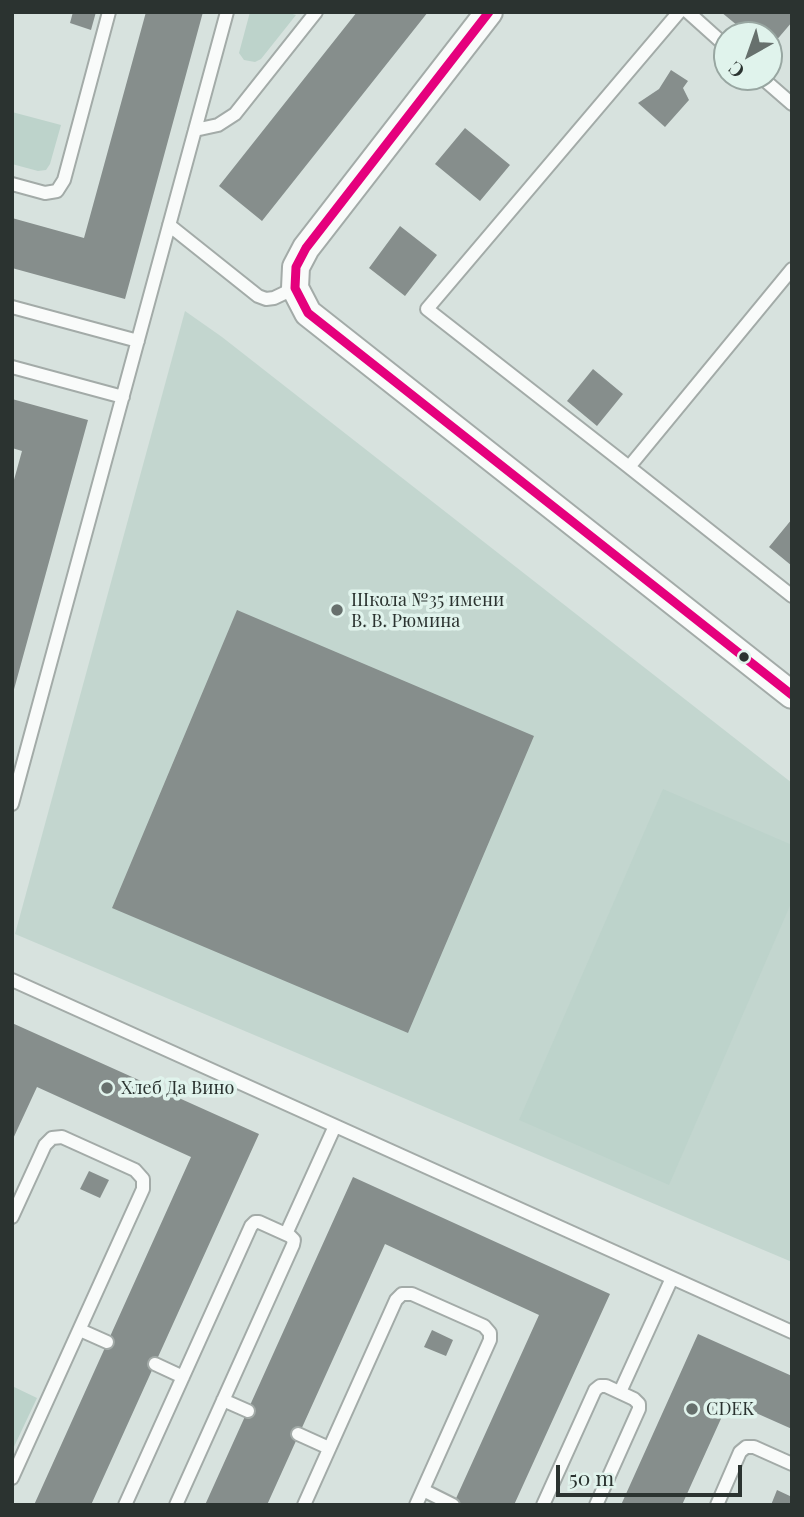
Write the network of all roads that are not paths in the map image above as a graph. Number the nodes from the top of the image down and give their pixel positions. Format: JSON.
{"nodes":[{"id":1,"x":109,"y":12,"type":"edge"},
{"id":2,"x":227,"y":12,"type":"edge"},
{"id":3,"x":316,"y":12,"type":"edge"},
{"id":4,"x":489,"y":12,"type":"edge"},
{"id":5,"x":679,"y":12,"type":"edge"},
{"id":6,"x":688,"y":12,"type":"edge"},
{"id":7,"x":713,"y":34,"type":"edge"},
{"id":8,"x":777,"y":91,"type":"edge"},
{"id":9,"x":792,"y":104,"type":"edge"},
{"id":10,"x":195,"y":130,"type":"junction"},
{"id":11,"x":12,"y":184,"type":"edge"},
{"id":12,"x":169,"y":225,"type":"junction"},
{"id":13,"x":792,"y":269,"type":"edge"},
{"id":14,"x":295,"y":288,"type":"junction"},
{"id":15,"x":12,"y":307,"type":"edge"},
{"id":16,"x":138,"y":341,"type":"junction"},
{"id":17,"x":12,"y":367,"type":"edge"},
{"id":18,"x":123,"y":397,"type":"junction"},
{"id":19,"x":629,"y":467,"type":"junction"},
{"id":20,"x":792,"y":596,"type":"edge"},
{"id":21,"x":792,"y":695,"type":"edge"},
{"id":22,"x":12,"y":803,"type":"edge"},
{"id":23,"x":12,"y":980,"type":"edge"},
{"id":24,"x":335,"y":1126,"type":"junction"},
{"id":25,"x":12,"y":1217,"type":"edge"},
{"id":26,"x":286,"y":1234,"type":"junction"},
{"id":27,"x":672,"y":1278,"type":"junction"},
{"id":28,"x":80,"y":1330,"type":"junction"},
{"id":29,"x":792,"y":1332,"type":"edge"},
{"id":30,"x":107,"y":1342,"type":"dead end"},
{"id":31,"x":155,"y":1364,"type":"dead end"},
{"id":32,"x":183,"y":1377,"type":"junction"},
{"id":33,"x":620,"y":1392,"type":"junction"},
{"id":34,"x":223,"y":1400,"type":"junction"},
{"id":35,"x":248,"y":1411,"type":"dead end"},
{"id":36,"x":299,"y":1434,"type":"dead end"},
{"id":37,"x":329,"y":1448,"type":"junction"},
{"id":38,"x":792,"y":1464,"type":"edge"},
{"id":39,"x":12,"y":1478,"type":"edge"},
{"id":40,"x":422,"y":1490,"type":"junction"},
{"id":41,"x":125,"y":1505,"type":"edge"},
{"id":42,"x":176,"y":1505,"type":"edge"},
{"id":43,"x":304,"y":1505,"type":"edge"},
{"id":44,"x":416,"y":1505,"type":"edge"},
{"id":45,"x":453,"y":1505,"type":"edge"},
{"id":46,"x":543,"y":1505,"type":"edge"},
{"id":47,"x":596,"y":1505,"type":"edge"},
{"id":48,"x":717,"y":1505,"type":"edge"}],
"edges":[{"from":1,"to":11,"type":"lane"},
{"from":2,"to":10,"type":"lane"},
{"from":3,"to":10,"type":"lane"},
{"from":4,"to":14,"type":"street"},
{"from":5,"to":19,"type":"lane"},
{"from":6,"to":7,"type":"lane"},
{"from":8,"to":9,"type":"lane"},
{"from":10,"to":12,"type":"lane"},
{"from":12,"to":14,"type":"lane"},
{"from":12,"to":16,"type":"lane"},
{"from":13,"to":19,"type":"lane"},
{"from":14,"to":21,"type":"street"},
{"from":15,"to":16,"type":"lane"},
{"from":16,"to":18,"type":"lane"},
{"from":17,"to":18,"type":"lane"},
{"from":18,"to":22,"type":"lane"},
{"from":19,"to":20,"type":"lane"},
{"from":23,"to":24,"type":"lane"},
{"from":24,"to":26,"type":"lane"},
{"from":24,"to":27,"type":"lane"},
{"from":25,"to":28,"type":"lane"},
{"from":26,"to":32,"type":"lane"},
{"from":26,"to":34,"type":"lane"},
{"from":27,"to":29,"type":"lane"},
{"from":27,"to":33,"type":"lane"},
{"from":28,"to":30,"type":"lane"},
{"from":28,"to":39,"type":"lane"},
{"from":31,"to":32,"type":"lane"},
{"from":32,"to":41,"type":"lane"},
{"from":33,"to":46,"type":"lane"},
{"from":33,"to":47,"type":"lane"},
{"from":34,"to":35,"type":"lane"},
{"from":34,"to":42,"type":"lane"},
{"from":36,"to":37,"type":"lane"},
{"from":37,"to":40,"type":"lane"},
{"from":37,"to":43,"type":"lane"},
{"from":38,"to":48,"type":"lane"},
{"from":40,"to":44,"type":"lane"},
{"from":40,"to":45,"type":"lane"}]}
